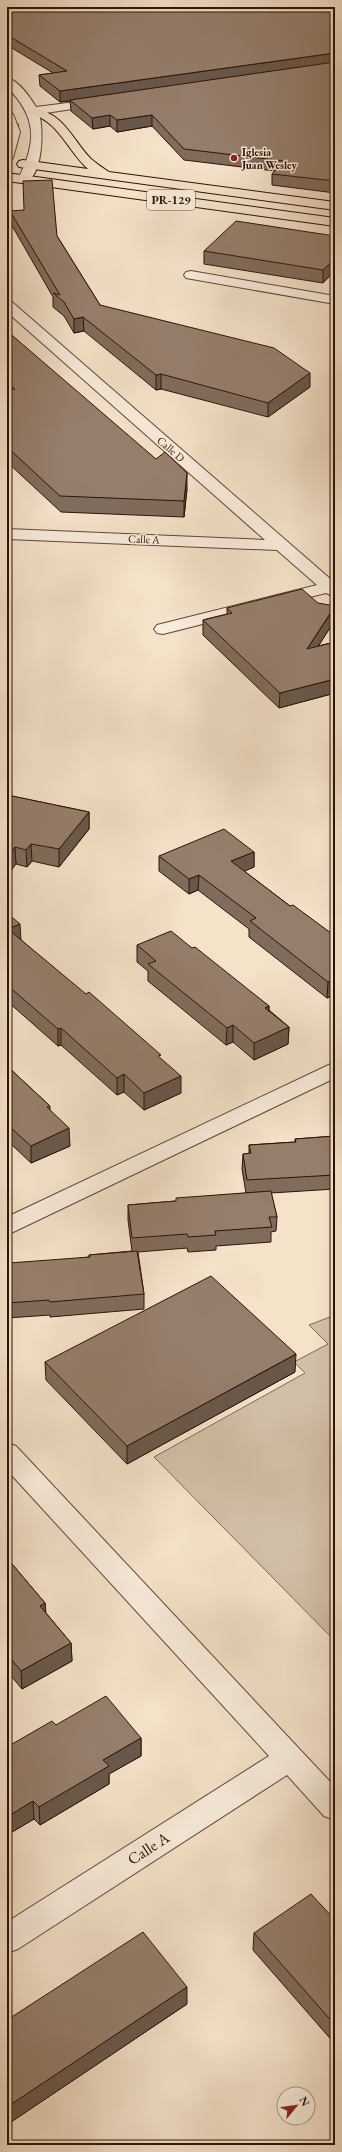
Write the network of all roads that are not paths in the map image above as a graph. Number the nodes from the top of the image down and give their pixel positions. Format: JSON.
{"nodes":[{"id":1,"x":7,"y":81,"type":"edge"},
{"id":2,"x":113,"y":100,"type":"edge"},
{"id":3,"x":33,"y":111,"type":"junction"},
{"id":4,"x":8,"y":119,"type":"edge"},
{"id":5,"x":7,"y":158,"type":"edge"},
{"id":6,"x":7,"y":162,"type":"edge"},
{"id":7,"x":32,"y":165,"type":"junction"},
{"id":8,"x":107,"y":175,"type":"junction"},
{"id":9,"x":7,"y":177,"type":"edge"},
{"id":10,"x":24,"y":179,"type":"junction"},
{"id":11,"x":335,"y":206,"type":"edge"},
{"id":12,"x":335,"y":222,"type":"edge"},
{"id":13,"x":191,"y":275,"type":"dead end"},
{"id":14,"x":335,"y":300,"type":"edge"},
{"id":15,"x":7,"y":305,"type":"edge"},
{"id":16,"x":9,"y":532,"type":"edge"},
{"id":17,"x":280,"y":545,"type":"junction"},
{"id":18,"x":332,"y":590,"type":"edge"},
{"id":19,"x":163,"y":629,"type":"dead end"},
{"id":20,"x":335,"y":1069,"type":"edge"},
{"id":21,"x":7,"y":1227,"type":"edge"},
{"id":22,"x":7,"y":1454,"type":"edge"},
{"id":23,"x":290,"y":1758,"type":"junction"},
{"id":24,"x":335,"y":1807,"type":"edge"},
{"id":25,"x":7,"y":1939,"type":"edge"}],
"edges":[{"from":1,"to":3,"type":"street"},
{"from":2,"to":3,"type":"street"},
{"from":3,"to":7,"type":"street"},
{"from":3,"to":8,"type":"main road"},
{"from":4,"to":5,"type":"street"},
{"from":6,"to":7,"type":"main road","number":"PR-129"},
{"from":7,"to":8,"type":"main road","number":"PR-129"},
{"from":7,"to":10,"type":"street"},
{"from":8,"to":11,"type":"main road","number":"PR-129"},
{"from":9,"to":10,"type":"main road","number":"PR-129"},
{"from":10,"to":12,"type":"main road","number":"PR-129"},
{"from":13,"to":14,"type":"street"},
{"from":15,"to":17,"type":"street","name":"Calle D"},
{"from":16,"to":17,"type":"street","name":"Calle A"},
{"from":17,"to":18,"type":"street","name":"Calle D"},
{"from":18,"to":19,"type":"street"},
{"from":20,"to":21,"type":"street"},
{"from":22,"to":23,"type":"street"},
{"from":23,"to":24,"type":"street"},
{"from":23,"to":25,"type":"street","name":"Calle A"}]}
